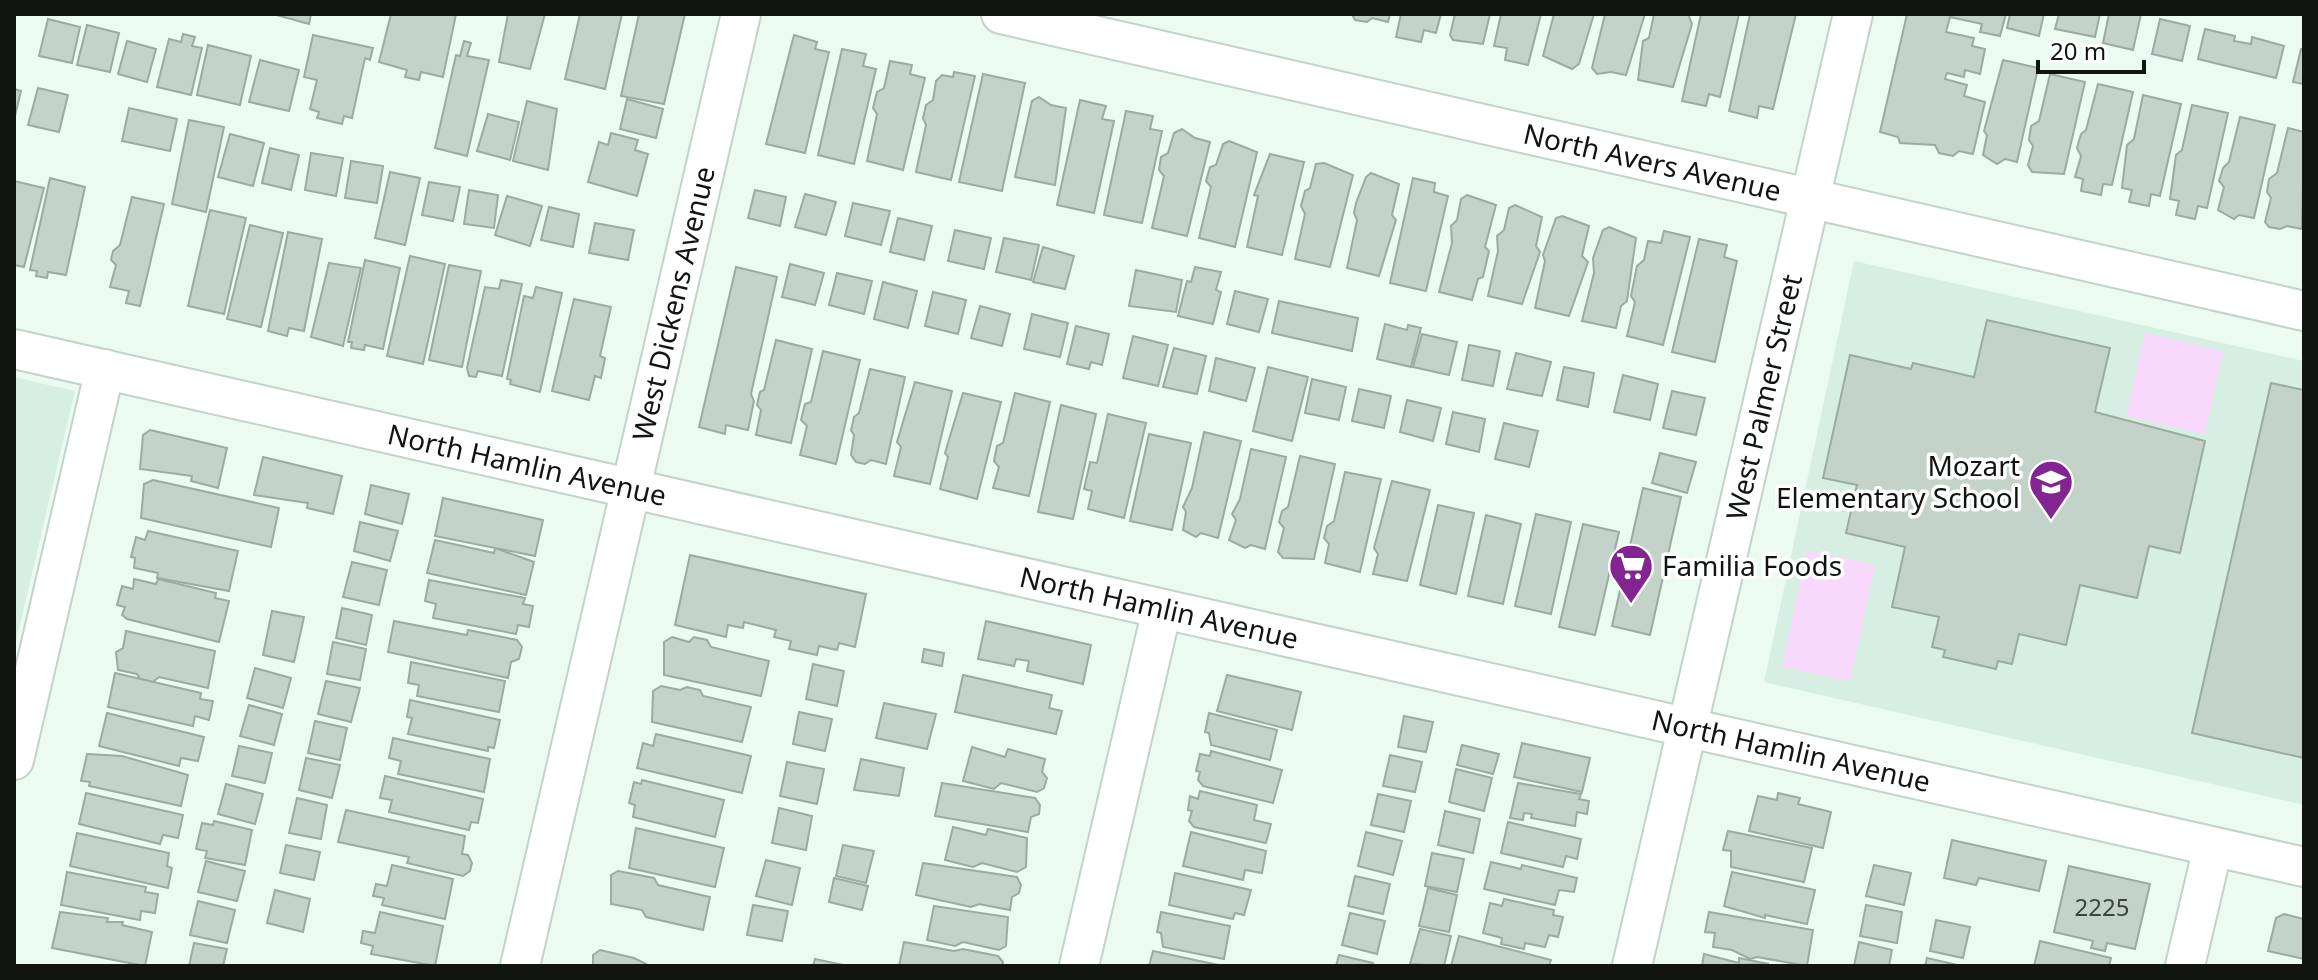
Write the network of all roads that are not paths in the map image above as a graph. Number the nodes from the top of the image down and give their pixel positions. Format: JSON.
{"nodes":[{"id":1,"x":741,"y":14,"type":"edge"},
{"id":2,"x":1001,"y":14,"type":"edge"},
{"id":3,"x":1853,"y":14,"type":"edge"},
{"id":4,"x":1810,"y":198,"type":"junction"},
{"id":5,"x":2304,"y":311,"type":"edge"},
{"id":6,"x":14,"y":349,"type":"edge"},
{"id":7,"x":105,"y":369,"type":"junction"},
{"id":8,"x":631,"y":488,"type":"junction"},
{"id":9,"x":1162,"y":609,"type":"junction"},
{"id":10,"x":1687,"y":728,"type":"junction"},
{"id":11,"x":14,"y":760,"type":"edge"},
{"id":12,"x":2213,"y":847,"type":"junction"},
{"id":13,"x":2304,"y":867,"type":"edge"},
{"id":14,"x":520,"y":966,"type":"edge"},
{"id":15,"x":1079,"y":966,"type":"edge"},
{"id":16,"x":1632,"y":966,"type":"edge"},
{"id":17,"x":2185,"y":966,"type":"edge"}],
"edges":[{"from":1,"to":8,"type":"street","name":"West Dickens Avenue"},
{"from":2,"to":4,"type":"street","name":"North Avers Avenue"},
{"from":3,"to":4,"type":"street","name":"West Palmer Street"},
{"from":4,"to":5,"type":"street","name":"North Avers Avenue"},
{"from":4,"to":10,"type":"street","name":"West Palmer Street"},
{"from":6,"to":7,"type":"street","name":"North Hamlin Avenue"},
{"from":7,"to":8,"type":"street","name":"North Hamlin Avenue"},
{"from":7,"to":11,"type":"street"},
{"from":8,"to":9,"type":"street","name":"North Hamlin Avenue"},
{"from":8,"to":14,"type":"street","name":"West Dickens Avenue"},
{"from":9,"to":10,"type":"street","name":"North Hamlin Avenue"},
{"from":9,"to":15,"type":"street"},
{"from":10,"to":12,"type":"street","name":"North Hamlin Avenue"},
{"from":10,"to":16,"type":"street","name":"West Palmer Street"},
{"from":12,"to":13,"type":"street","name":"North Hamlin Avenue"},
{"from":12,"to":17,"type":"street"}]}
